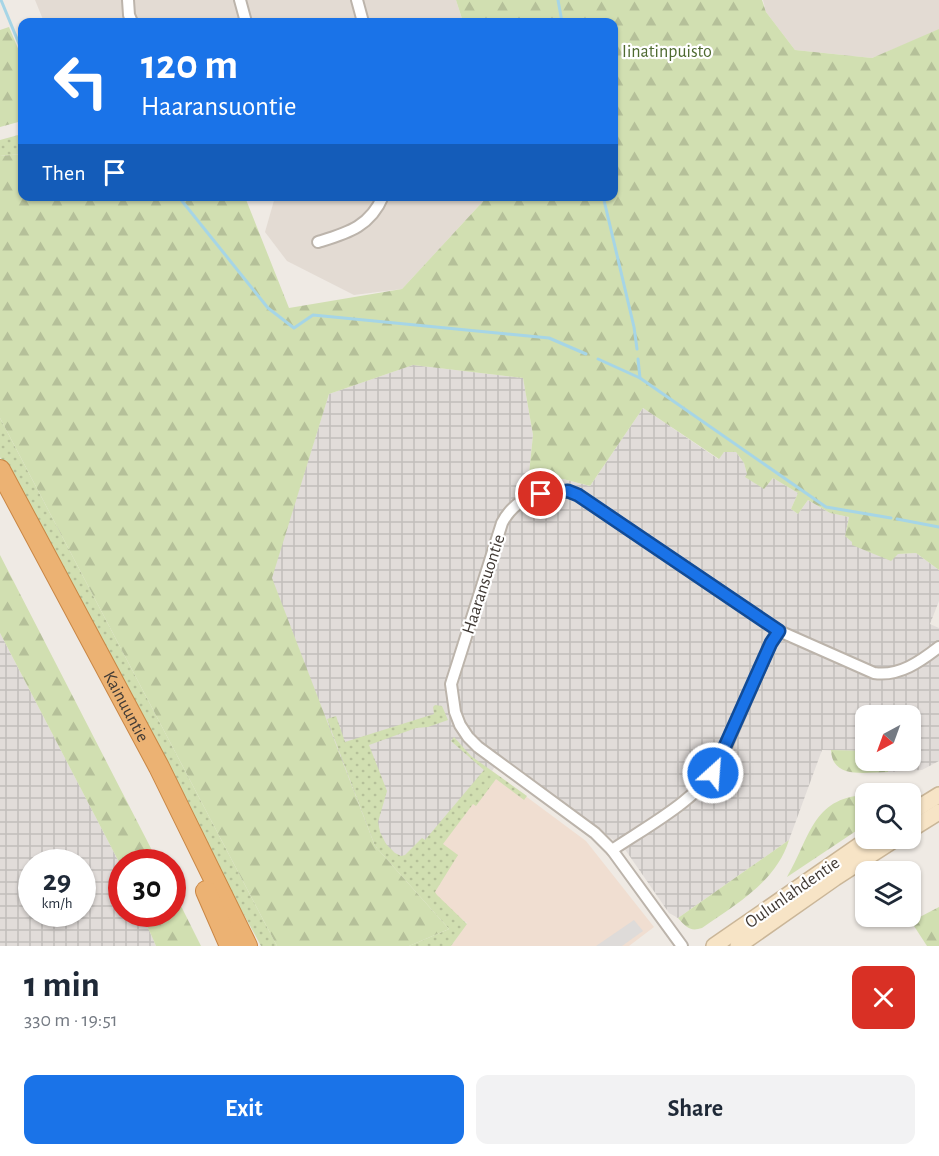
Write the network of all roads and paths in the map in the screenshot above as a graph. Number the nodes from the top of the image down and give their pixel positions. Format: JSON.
{"nodes":[{"id":1,"x":128,"y":0,"type":"edge"},
{"id":2,"x":240,"y":0,"type":"edge"},
{"id":3,"x":357,"y":0,"type":"edge"},
{"id":4,"x":130,"y":18,"type":"edge"},
{"id":5,"x":245,"y":18,"type":"edge"},
{"id":6,"x":362,"y":18,"type":"edge"},
{"id":7,"x":380,"y":201,"type":"edge"},
{"id":8,"x":318,"y":242,"type":"dead end"},
{"id":9,"x":0,"y":470,"type":"edge"},
{"id":10,"x":0,"y":494,"type":"edge"},
{"id":11,"x":779,"y":631,"type":"junction"},
{"id":12,"x":939,"y":647,"type":"edge"},
{"id":13,"x":939,"y":795,"type":"edge"},
{"id":14,"x":921,"y":806,"type":"edge"},
{"id":15,"x":939,"y":812,"type":"edge"},
{"id":16,"x":921,"y":823,"type":"edge"},
{"id":17,"x":855,"y":848,"type":"edge"},
{"id":18,"x":880,"y":849,"type":"edge"},
{"id":19,"x":612,"y":850,"type":"junction"},
{"id":20,"x":230,"y":946,"type":"edge"},
{"id":21,"x":247,"y":946,"type":"edge"},
{"id":22,"x":682,"y":946,"type":"edge"},
{"id":23,"x":714,"y":946,"type":"edge"},
{"id":24,"x":738,"y":946,"type":"edge"}],
"edges":[{"from":1,"to":4,"type":"street"},
{"from":2,"to":5,"type":"street"},
{"from":3,"to":6,"type":"street"},
{"from":7,"to":8,"type":"street"},
{"from":9,"to":21,"type":"highway","name":"Kainuuntie"},
{"from":10,"to":20,"type":"highway","name":"Kainuuntie"},
{"from":11,"to":12,"type":"street","name":"Haaransuontie"},
{"from":11,"to":19,"type":"street"},
{"from":11,"to":19,"type":"street","name":"Haaransuontie"},
{"from":13,"to":14,"type":"main road"},
{"from":15,"to":16,"type":"main road"},
{"from":17,"to":23,"type":"main road","name":"Oulunlahdentie"},
{"from":18,"to":24,"type":"main road","name":"Oulunlahdentie"},
{"from":19,"to":22,"type":"street","name":"Haaransuontie"}]}
